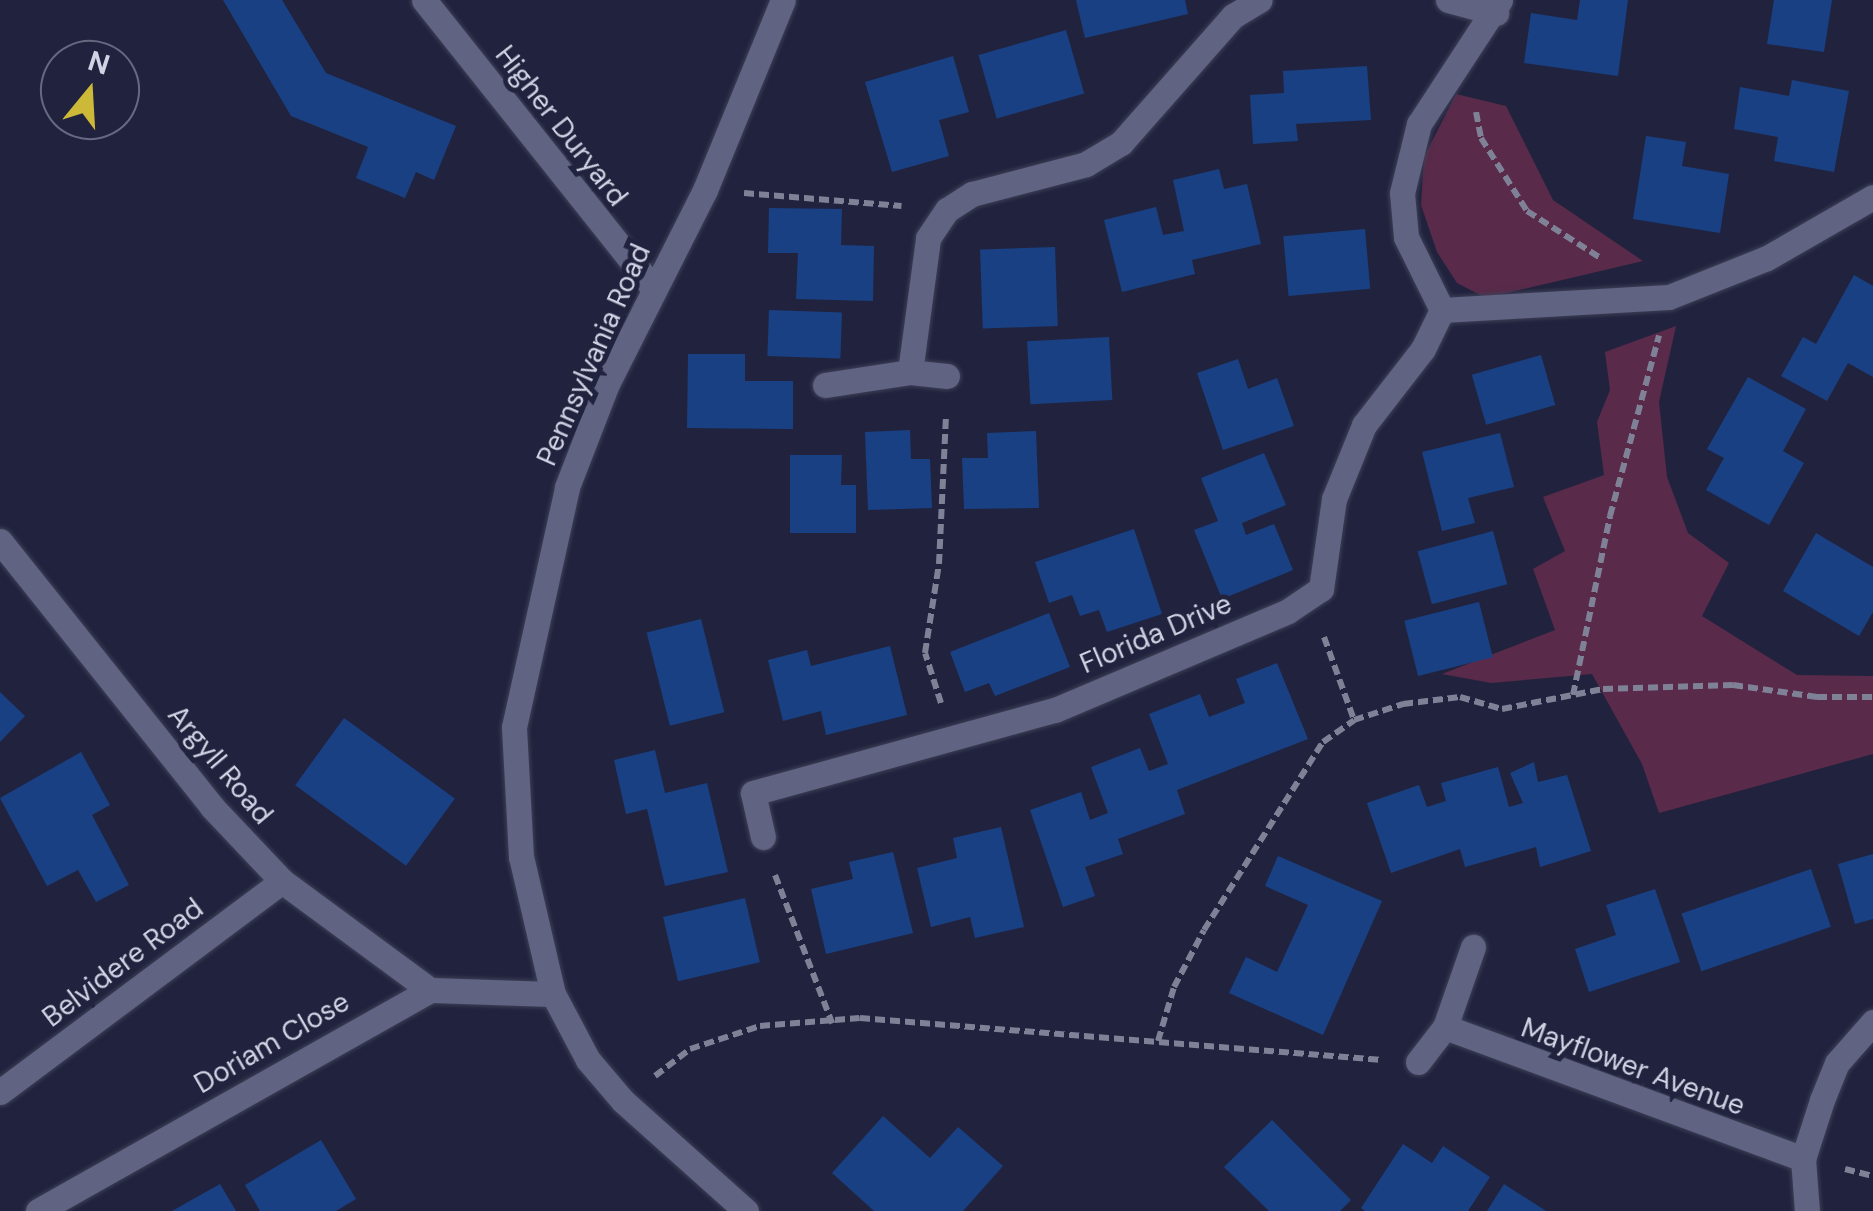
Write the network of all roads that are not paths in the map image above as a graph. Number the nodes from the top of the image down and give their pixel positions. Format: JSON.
{"nodes":[{"id":1,"x":424,"y":0,"type":"edge"},
{"id":2,"x":783,"y":0,"type":"edge"},
{"id":3,"x":1448,"y":0,"type":"edge"},
{"id":4,"x":1251,"y":2,"type":"edge"},
{"id":5,"x":1498,"y":6,"type":"edge"},
{"id":6,"x":1873,"y":197,"type":"edge"},
{"id":7,"x":653,"y":288,"type":"junction"},
{"id":8,"x":1442,"y":310,"type":"junction"},
{"id":9,"x":910,"y":372,"type":"junction"},
{"id":10,"x":947,"y":376,"type":"road end"},
{"id":11,"x":825,"y":384,"type":"dead end"},
{"id":12,"x":0,"y":540,"type":"edge"},
{"id":13,"x":763,"y":837,"type":"road end"},
{"id":14,"x":282,"y":882,"type":"junction"},
{"id":15,"x":1473,"y":947,"type":"dead end"},
{"id":16,"x":430,"y":990,"type":"junction"},
{"id":17,"x":553,"y":994,"type":"junction"},
{"id":18,"x":1873,"y":1022,"type":"edge"},
{"id":19,"x":1445,"y":1027,"type":"junction"},
{"id":20,"x":1418,"y":1062,"type":"road end"},
{"id":21,"x":0,"y":1092,"type":"edge"},
{"id":22,"x":1803,"y":1159,"type":"junction"},
{"id":23,"x":38,"y":1211,"type":"edge"},
{"id":24,"x":746,"y":1211,"type":"edge"},
{"id":25,"x":1806,"y":1211,"type":"edge"}],
"edges":[{"from":1,"to":7,"type":"street","name":"Higher Duryard"},
{"from":2,"to":7,"type":"street","name":"Pennsylvania Road"},
{"from":3,"to":5,"type":"street"},
{"from":4,"to":9,"type":"street"},
{"from":5,"to":8,"type":"street"},
{"from":6,"to":8,"type":"street"},
{"from":7,"to":17,"type":"street","name":"Pennsylvania Road"},
{"from":8,"to":13,"type":"street","name":"Florida Drive"},
{"from":9,"to":10,"type":"street"},
{"from":9,"to":11,"type":"street"},
{"from":12,"to":14,"type":"street","name":"Argyll Road"},
{"from":14,"to":16,"type":"street","name":"Argyll Road"},
{"from":14,"to":21,"type":"street","name":"Belvidere Road"},
{"from":15,"to":19,"type":"street"},
{"from":16,"to":17,"type":"street"},
{"from":16,"to":23,"type":"street","name":"Doriam Close"},
{"from":17,"to":24,"type":"street","name":"Pennsylvania Road"},
{"from":18,"to":22,"type":"street"},
{"from":19,"to":20,"type":"street"},
{"from":19,"to":22,"type":"street","name":"Mayflower Avenue"},
{"from":22,"to":25,"type":"street"}]}
